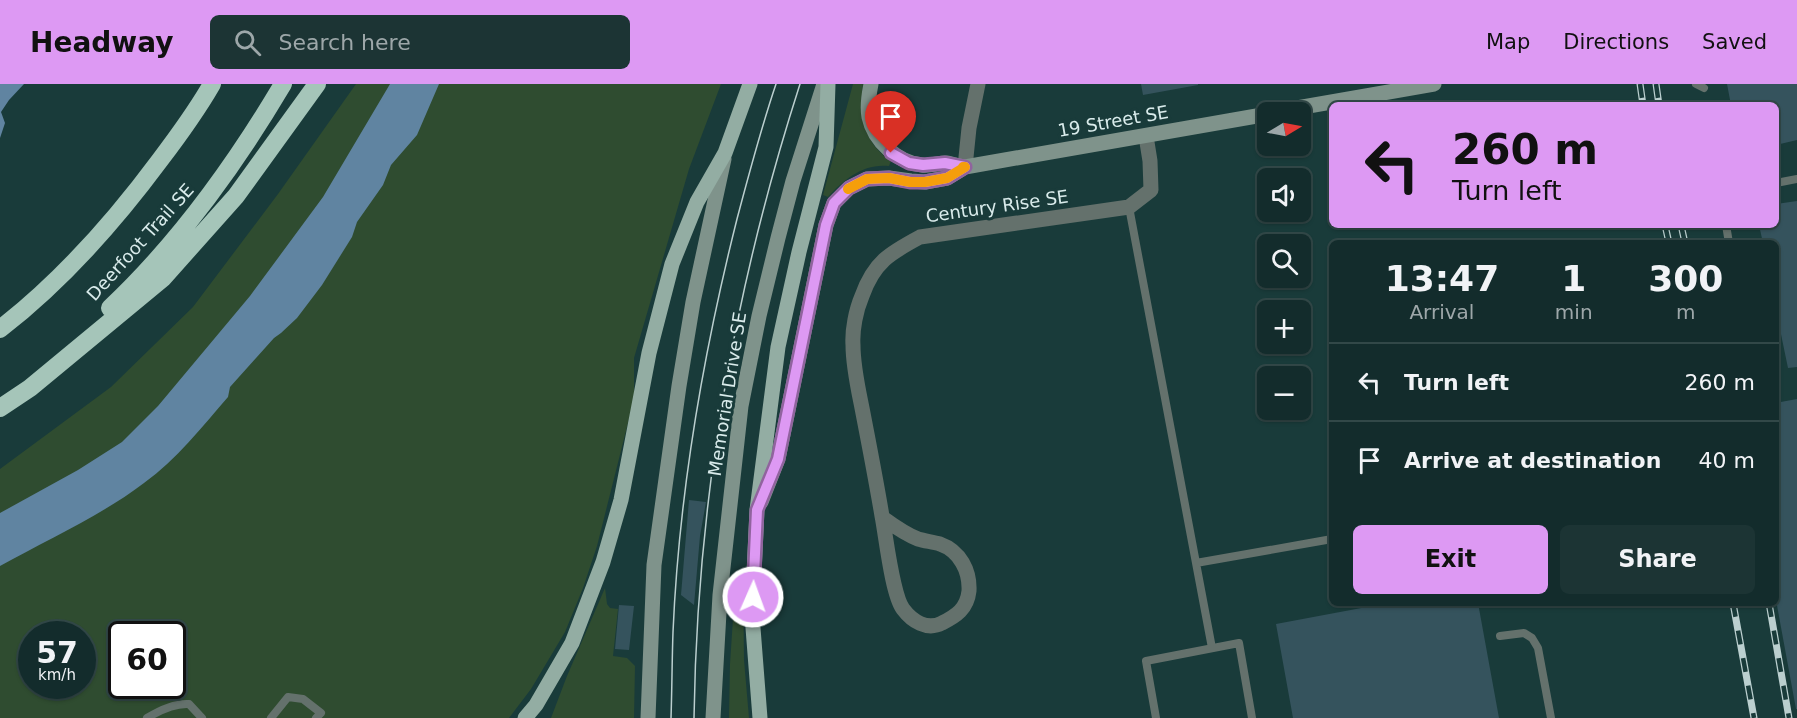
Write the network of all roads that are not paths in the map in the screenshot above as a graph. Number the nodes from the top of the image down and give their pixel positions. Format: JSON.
{"nodes":[{"id":1,"x":212,"y":84,"type":"edge"},
{"id":2,"x":283,"y":84,"type":"edge"},
{"id":3,"x":317,"y":84,"type":"edge"},
{"id":4,"x":750,"y":84,"type":"edge"},
{"id":5,"x":826,"y":84,"type":"edge"},
{"id":6,"x":871,"y":84,"type":"edge"},
{"id":7,"x":978,"y":84,"type":"edge"},
{"id":8,"x":1434,"y":84,"type":"edge"},
{"id":9,"x":1406,"y":86,"type":"edge"},
{"id":10,"x":1311,"y":105,"type":"edge"},
{"id":11,"x":1257,"y":116,"type":"edge"},
{"id":12,"x":1146,"y":136,"type":"junction"},
{"id":13,"x":725,"y":153,"type":"junction"},
{"id":14,"x":965,"y":167,"type":"junction"},
{"id":15,"x":1797,"y":180,"type":"edge"},
{"id":16,"x":1779,"y":183,"type":"edge"},
{"id":17,"x":1129,"y":207,"type":"junction"},
{"id":18,"x":4,"y":325,"type":"edge"},
{"id":19,"x":0,"y":403,"type":"edge"},
{"id":20,"x":0,"y":408,"type":"edge"},
{"id":21,"x":757,"y":510,"type":"junction"},
{"id":22,"x":883,"y":518,"type":"junction"},
{"id":23,"x":1329,"y":540,"type":"edge"},
{"id":24,"x":1196,"y":563,"type":"junction"},
{"id":25,"x":1500,"y":636,"type":"dead end"},
{"id":26,"x":1212,"y":648,"type":"junction"},
{"id":27,"x":321,"y":716,"type":"edge"},
{"id":28,"x":147,"y":718,"type":"edge"},
{"id":29,"x":202,"y":718,"type":"edge"},
{"id":30,"x":271,"y":718,"type":"edge"},
{"id":31,"x":525,"y":718,"type":"edge"},
{"id":32,"x":648,"y":718,"type":"edge"},
{"id":33,"x":713,"y":718,"type":"edge"},
{"id":34,"x":760,"y":718,"type":"edge"},
{"id":35,"x":1156,"y":718,"type":"edge"},
{"id":36,"x":1252,"y":718,"type":"edge"},
{"id":37,"x":1551,"y":718,"type":"edge"}],
"edges":[{"from":1,"to":18,"type":"highway","name":"Deerfoot Trail SE"},
{"from":2,"to":19,"type":"highway","name":"Deerfoot Trail SE"},
{"from":3,"to":20,"type":"highway"},
{"from":4,"to":13,"type":"main road"},
{"from":5,"to":21,"type":"main road"},
{"from":5,"to":33,"type":"main road","name":"Memorial Drive SE"},
{"from":6,"to":14,"type":"main road"},
{"from":7,"to":14,"type":"street"},
{"from":8,"to":9,"type":"main road"},
{"from":9,"to":10,"type":"main road"},
{"from":11,"to":12,"type":"main road","name":"19 Street SE"},
{"from":12,"to":14,"type":"main road","name":"19 Street SE"},
{"from":12,"to":17,"type":"street"},
{"from":13,"to":31,"type":"main road"},
{"from":13,"to":32,"type":"main road"},
{"from":14,"to":21,"type":"main road"},
{"from":15,"to":16,"type":"lane"},
{"from":17,"to":22,"type":"street","name":"Century Rise SE"},
{"from":17,"to":24,"type":"lane"},
{"from":21,"to":34,"type":"main road"},
{"from":22,"to":22,"type":"street","name":"Century Rise SE"},
{"from":23,"to":24,"type":"lane"},
{"from":24,"to":26,"type":"lane"},
{"from":25,"to":37,"type":"lane"},
{"from":26,"to":35,"type":"lane"},
{"from":26,"to":36,"type":"lane"},
{"from":27,"to":30,"type":"lane"},
{"from":28,"to":29,"type":"lane"}]}
